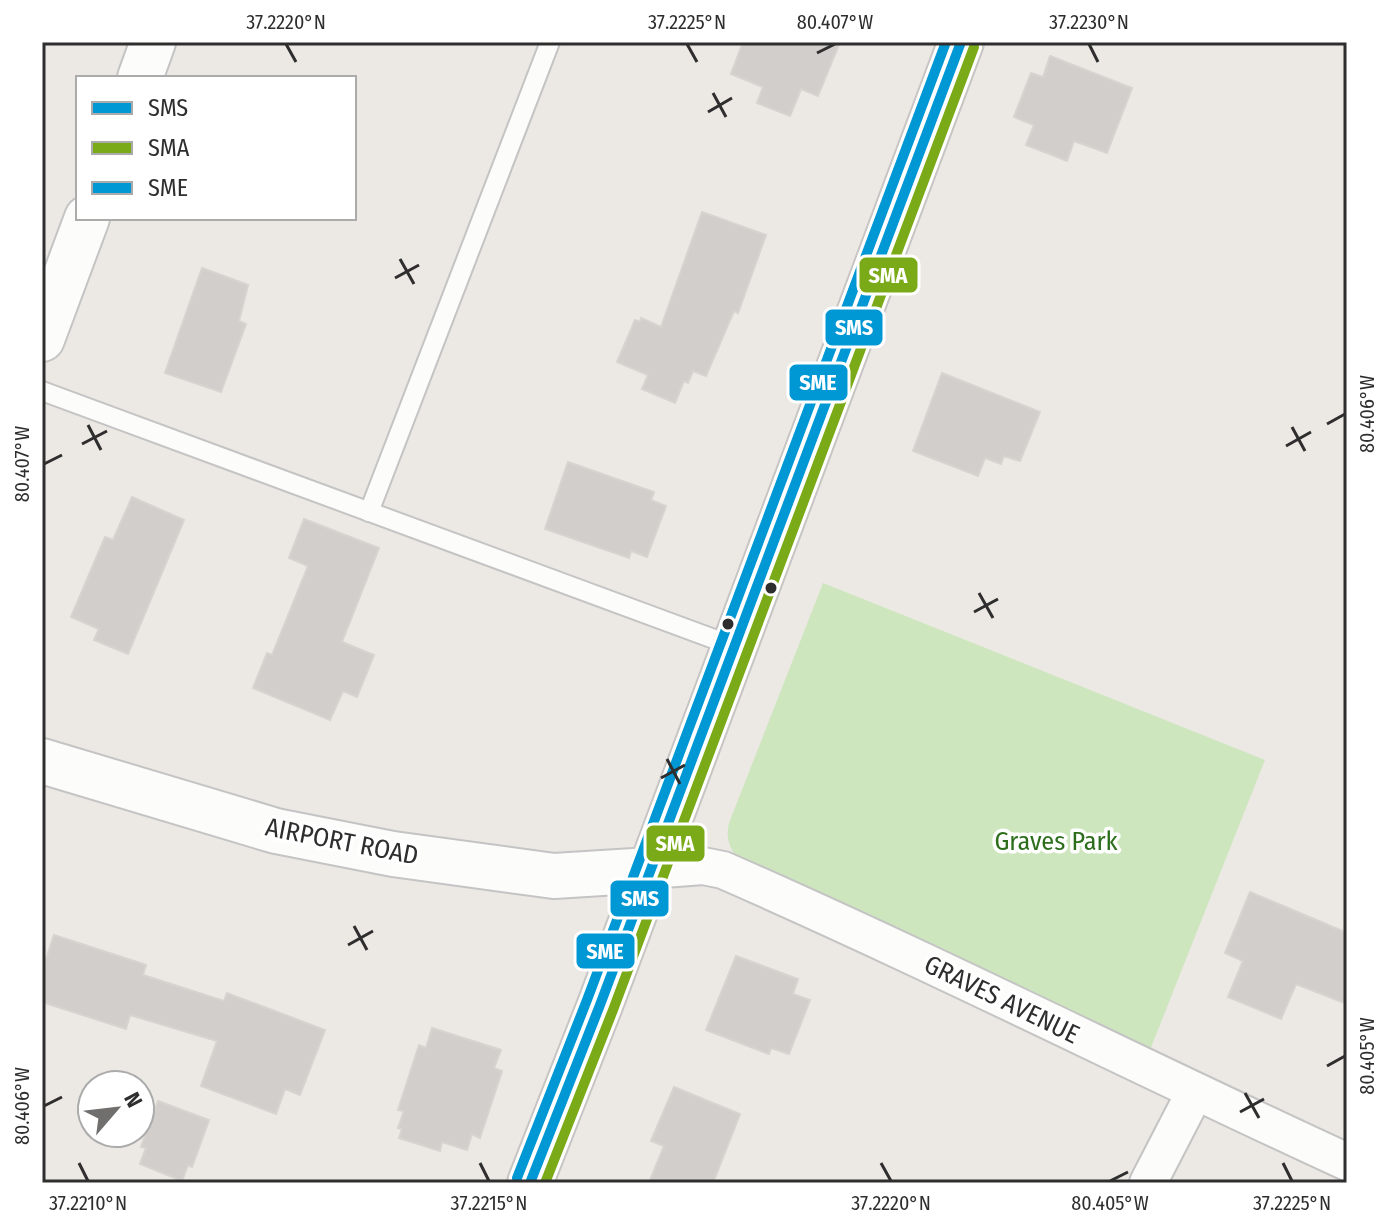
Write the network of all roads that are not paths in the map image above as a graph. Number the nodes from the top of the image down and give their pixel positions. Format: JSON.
{"nodes":[{"id":1,"x":153,"y":42,"type":"edge"},
{"id":2,"x":550,"y":42,"type":"edge"},
{"id":3,"x":961,"y":42,"type":"edge"},
{"id":4,"x":141,"y":76,"type":"edge"},
{"id":5,"x":86,"y":220,"type":"edge"},
{"id":6,"x":42,"y":339,"type":"edge"},
{"id":7,"x":42,"y":391,"type":"edge"},
{"id":8,"x":369,"y":512,"type":"junction"},
{"id":9,"x":733,"y":646,"type":"junction"},
{"id":10,"x":42,"y":761,"type":"edge"},
{"id":11,"x":650,"y":870,"type":"junction"},
{"id":12,"x":1195,"y":1092,"type":"junction"},
{"id":13,"x":1347,"y":1162,"type":"edge"},
{"id":14,"x":530,"y":1183,"type":"edge"},
{"id":15,"x":1148,"y":1183,"type":"edge"}],
"edges":[{"from":1,"to":4,"type":"street"},
{"from":2,"to":8,"type":"lane"},
{"from":3,"to":9,"type":"main road"},
{"from":5,"to":6,"type":"street"},
{"from":7,"to":8,"type":"lane"},
{"from":8,"to":9,"type":"lane"},
{"from":9,"to":11,"type":"main road"},
{"from":10,"to":11,"type":"street","name":"AIRPORT ROAD"},
{"from":11,"to":12,"type":"street","name":"GRAVES AVENUE"},
{"from":11,"to":14,"type":"main road"},
{"from":12,"to":13,"type":"street","name":"GRAVES AVENUE"},
{"from":12,"to":15,"type":"street"}]}
